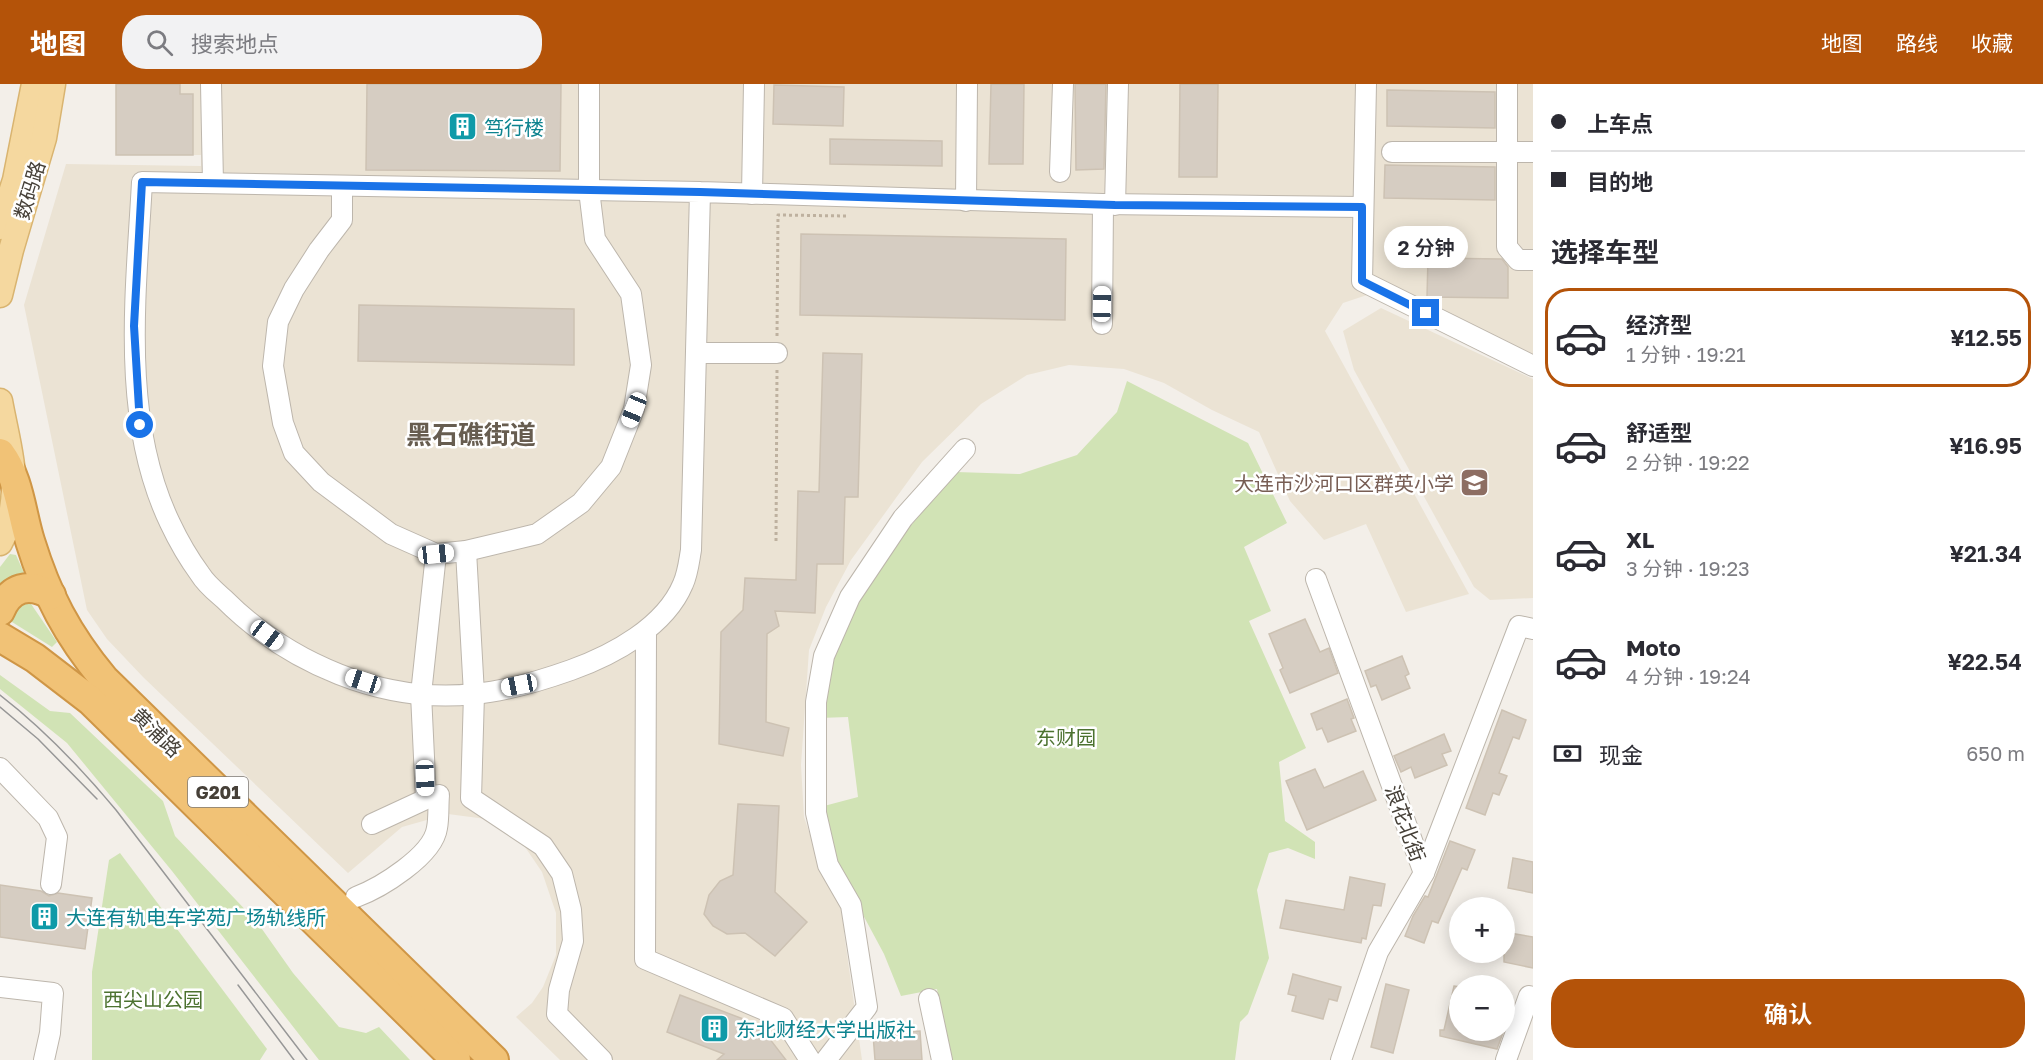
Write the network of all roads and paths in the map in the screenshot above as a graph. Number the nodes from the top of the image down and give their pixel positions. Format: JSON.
{"nodes":[{"id":1,"x":34,"y":84,"type":"edge"},
{"id":2,"x":53,"y":84,"type":"edge"},
{"id":3,"x":212,"y":84,"type":"edge"},
{"id":4,"x":589,"y":84,"type":"edge"},
{"id":5,"x":754,"y":84,"type":"edge"},
{"id":6,"x":967,"y":84,"type":"edge"},
{"id":7,"x":1063,"y":84,"type":"edge"},
{"id":8,"x":1118,"y":84,"type":"edge"},
{"id":9,"x":1366,"y":84,"type":"edge"},
{"id":10,"x":1507,"y":84,"type":"edge"},
{"id":11,"x":1392,"y":152,"type":"dead end"},
{"id":12,"x":1507,"y":152,"type":"junction"},
{"id":13,"x":1533,"y":152,"type":"edge"},
{"id":14,"x":1060,"y":172,"type":"dead end"},
{"id":15,"x":213,"y":183,"type":"junction"},
{"id":16,"x":342,"y":187,"type":"junction"},
{"id":17,"x":589,"y":190,"type":"junction"},
{"id":18,"x":700,"y":192,"type":"junction"},
{"id":19,"x":752,"y":194,"type":"junction"},
{"id":20,"x":966,"y":201,"type":"junction"},
{"id":21,"x":1109,"y":204,"type":"junction"},
{"id":22,"x":1362,"y":207,"type":"junction"},
{"id":23,"x":2,"y":212,"type":"edge"},
{"id":24,"x":859,"y":216,"type":"dead end"},
{"id":25,"x":1533,"y":260,"type":"edge"},
{"id":26,"x":0,"y":295,"type":"edge"},
{"id":27,"x":1102,"y":324,"type":"dead end"},
{"id":28,"x":696,"y":353,"type":"junction"},
{"id":29,"x":777,"y":353,"type":"junction"},
{"id":30,"x":1533,"y":366,"type":"edge"},
{"id":31,"x":0,"y":401,"type":"edge"},
{"id":32,"x":965,"y":449,"type":"dead end"},
{"id":33,"x":0,"y":453,"type":"edge"},
{"id":34,"x":14,"y":478,"type":"junction"},
{"id":35,"x":776,"y":542,"type":"dead end"},
{"id":36,"x":0,"y":543,"type":"edge"},
{"id":37,"x":466,"y":551,"type":"junction"},
{"id":38,"x":436,"y":554,"type":"junction"},
{"id":39,"x":1316,"y":579,"type":"dead end"},
{"id":40,"x":51,"y":595,"type":"junction"},
{"id":41,"x":0,"y":611,"type":"edge"},
{"id":42,"x":1533,"y":629,"type":"edge"},
{"id":43,"x":646,"y":631,"type":"junction"},
{"id":44,"x":1,"y":636,"type":"edge"},
{"id":45,"x":421,"y":694,"type":"junction"},
{"id":46,"x":474,"y":694,"type":"junction"},
{"id":47,"x":0,"y":768,"type":"edge"},
{"id":48,"x":432,"y":797,"type":"junction"},
{"id":49,"x":471,"y":798,"type":"junction"},
{"id":50,"x":372,"y":824,"type":"dead end"},
{"id":51,"x":1424,"y":873,"type":"junction"},
{"id":52,"x":51,"y":884,"type":"dead end"},
{"id":53,"x":356,"y":897,"type":"dead end"},
{"id":54,"x":0,"y":987,"type":"edge"},
{"id":55,"x":1529,"y":996,"type":"dead end"},
{"id":56,"x":929,"y":999,"type":"dead end"},
{"id":57,"x":44,"y":1060,"type":"edge"},
{"id":58,"x":456,"y":1060,"type":"edge"},
{"id":59,"x":494,"y":1060,"type":"edge"},
{"id":60,"x":602,"y":1060,"type":"edge"},
{"id":61,"x":810,"y":1060,"type":"edge"},
{"id":62,"x":826,"y":1060,"type":"edge"},
{"id":63,"x":942,"y":1060,"type":"edge"},
{"id":64,"x":1341,"y":1060,"type":"edge"},
{"id":65,"x":1506,"y":1060,"type":"edge"}],
"edges":[{"from":1,"to":23,"type":"main road","name":"数码路"},
{"from":2,"to":26,"type":"main road","name":"数码路"},
{"from":3,"to":15,"type":"street"},
{"from":4,"to":17,"type":"street"},
{"from":5,"to":19,"type":"street"},
{"from":6,"to":20,"type":"street"},
{"from":7,"to":14,"type":"street"},
{"from":8,"to":21,"type":"street"},
{"from":9,"to":22,"type":"street"},
{"from":10,"to":12,"type":"street"},
{"from":11,"to":12,"type":"street"},
{"from":12,"to":13,"type":"street"},
{"from":12,"to":25,"type":"street"},
{"from":15,"to":16,"type":"street"},
{"from":15,"to":45,"type":"street"},
{"from":16,"to":17,"type":"street"},
{"from":16,"to":38,"type":"street"},
{"from":17,"to":18,"type":"street"},
{"from":17,"to":37,"type":"street"},
{"from":18,"to":19,"type":"street"},
{"from":18,"to":28,"type":"street"},
{"from":19,"to":20,"type":"street"},
{"from":20,"to":21,"type":"street"},
{"from":21,"to":22,"type":"street"},
{"from":21,"to":27,"type":"street"},
{"from":22,"to":30,"type":"street"},
{"from":24,"to":29,"type":"path"},
{"from":28,"to":29,"type":"street"},
{"from":28,"to":43,"type":"street"},
{"from":29,"to":35,"type":"path"},
{"from":31,"to":34,"type":"main road"},
{"from":32,"to":62,"type":"street"},
{"from":33,"to":34,"type":"highway","name":"黄浦路","number":"G201"},
{"from":34,"to":36,"type":"main road"},
{"from":34,"to":40,"type":"highway","name":"黄浦路","number":"G201"},
{"from":37,"to":38,"type":"street"},
{"from":37,"to":46,"type":"street"},
{"from":38,"to":45,"type":"street"},
{"from":39,"to":51,"type":"street","name":"浪花北街"},
{"from":40,"to":41,"type":"highway"},
{"from":40,"to":59,"type":"highway","name":"黄浦路","number":"G201"},
{"from":42,"to":51,"type":"street"},
{"from":43,"to":46,"type":"street"},
{"from":43,"to":61,"type":"street"},
{"from":44,"to":58,"type":"highway","name":"黄浦路","number":"G201"},
{"from":45,"to":46,"type":"street"},
{"from":45,"to":48,"type":"street"},
{"from":46,"to":49,"type":"street"},
{"from":47,"to":52,"type":"street"},
{"from":48,"to":49,"type":"street"},
{"from":48,"to":50,"type":"street"},
{"from":48,"to":53,"type":"street"},
{"from":49,"to":60,"type":"street"},
{"from":51,"to":64,"type":"street","name":"浪花北街"},
{"from":54,"to":57,"type":"street"},
{"from":55,"to":65,"type":"street"},
{"from":56,"to":63,"type":"street"}]}
